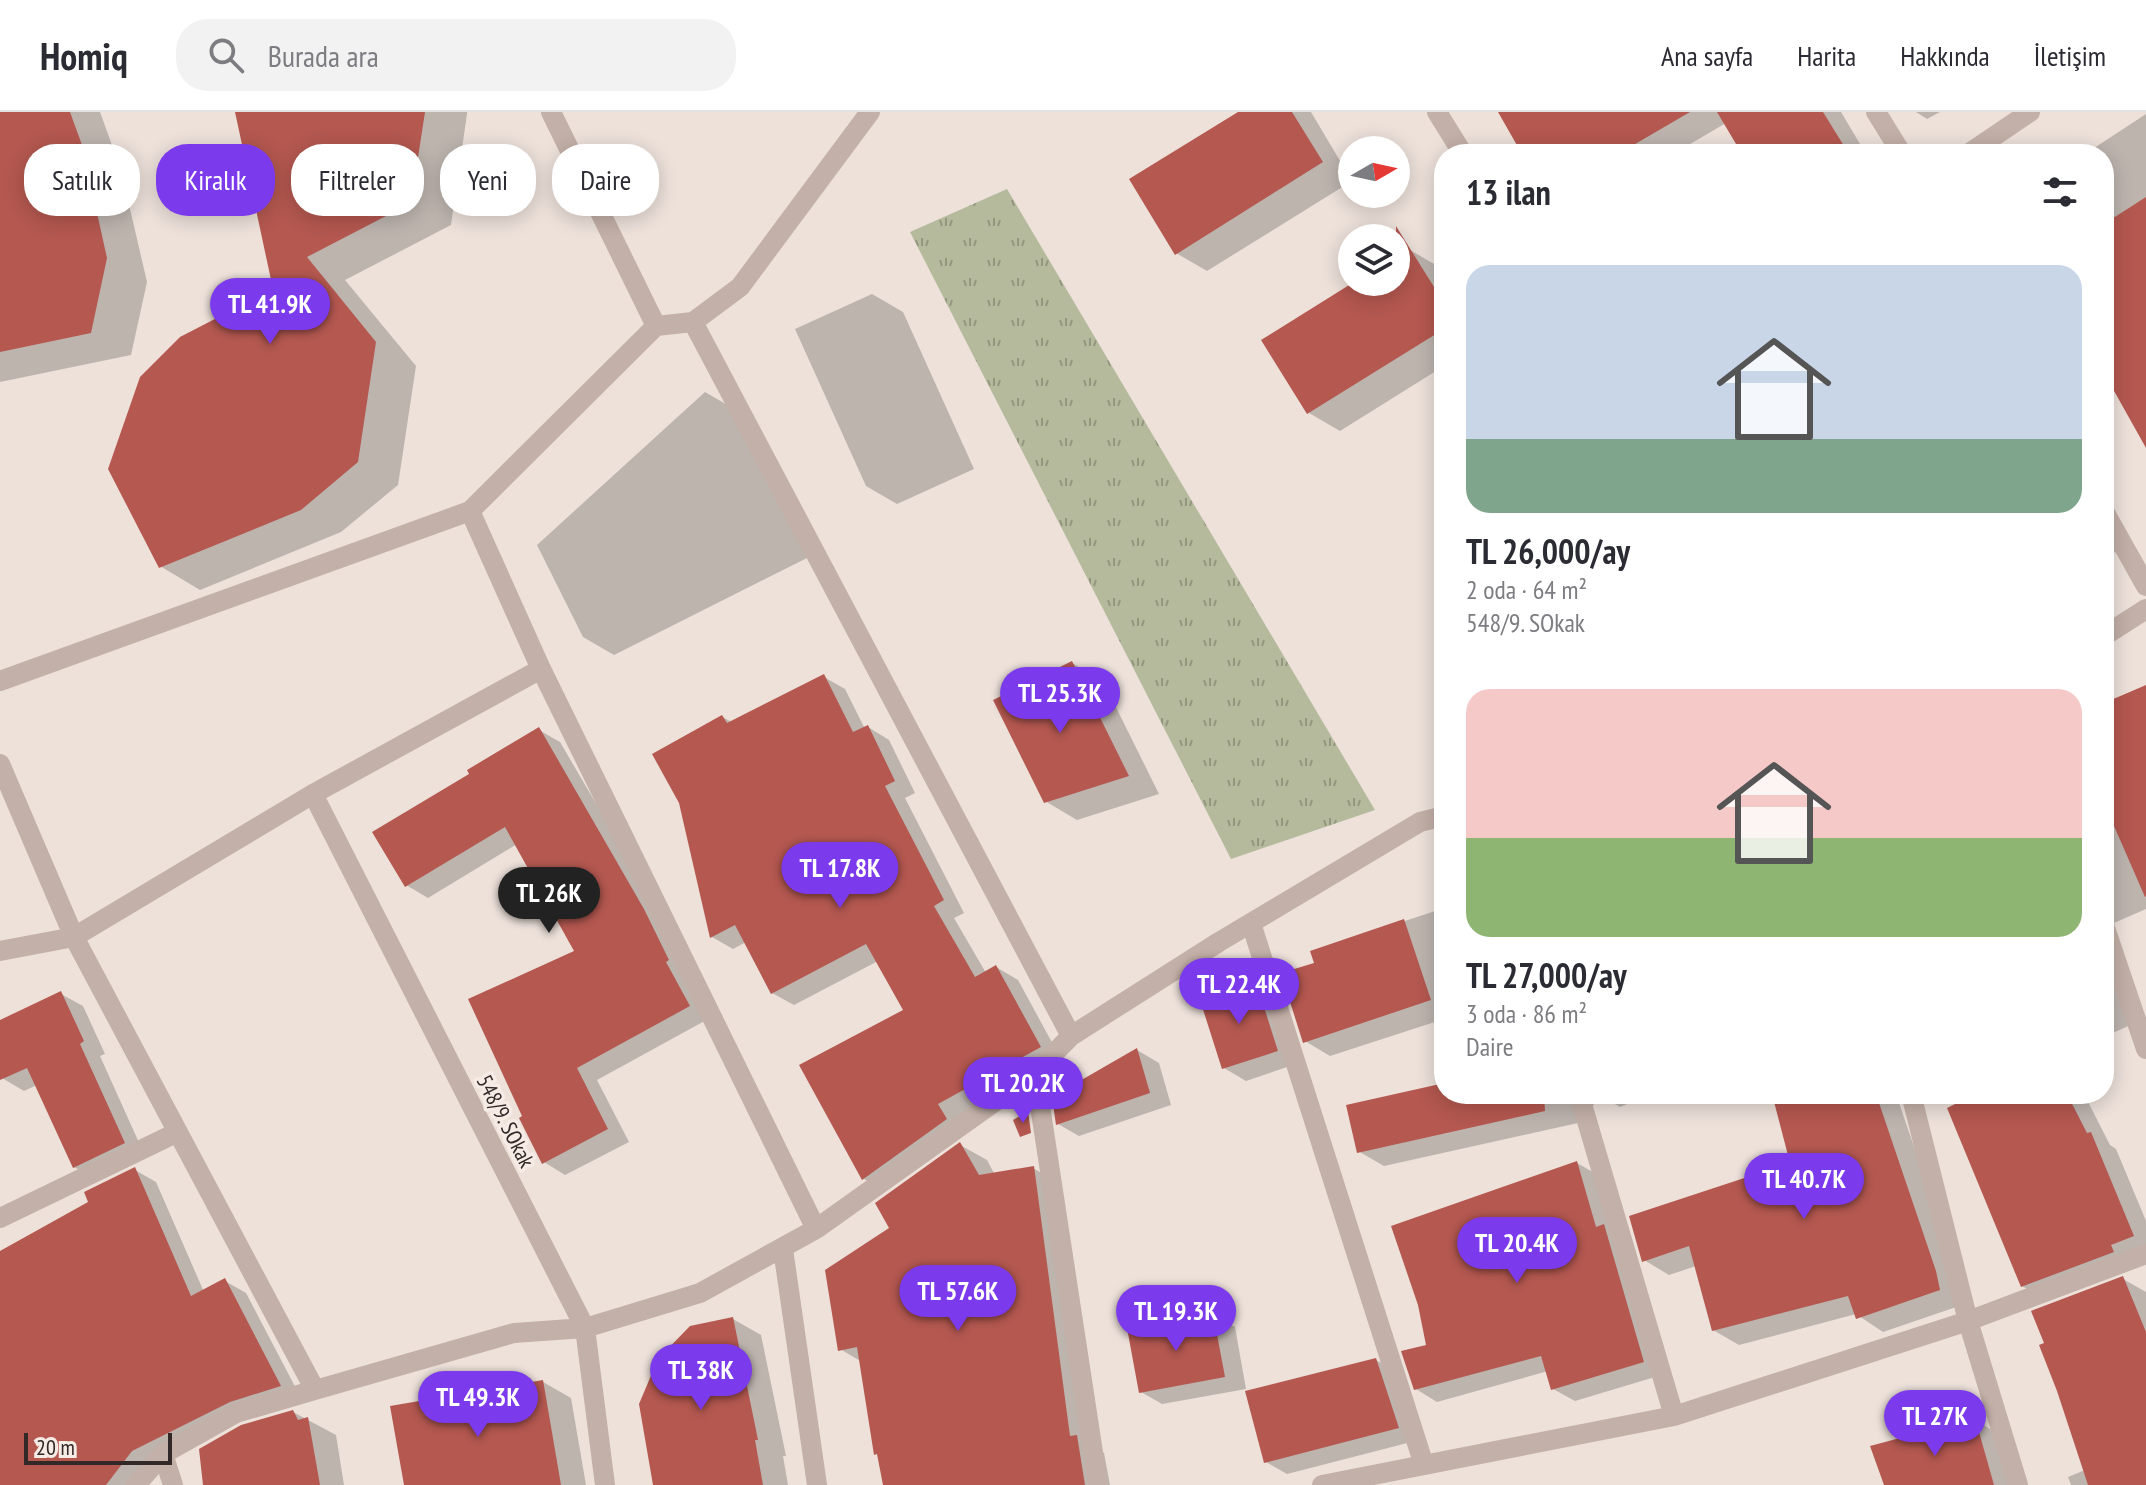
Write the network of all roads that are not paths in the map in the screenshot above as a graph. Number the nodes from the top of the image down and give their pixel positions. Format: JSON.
{"nodes":[{"id":1,"x":551,"y":112,"type":"edge"},
{"id":2,"x":870,"y":112,"type":"edge"},
{"id":3,"x":1437,"y":112,"type":"edge"},
{"id":4,"x":1876,"y":112,"type":"edge"},
{"id":5,"x":2030,"y":112,"type":"edge"},
{"id":6,"x":1457,"y":144,"type":"edge"},
{"id":7,"x":1896,"y":144,"type":"edge"},
{"id":8,"x":1983,"y":144,"type":"edge"},
{"id":9,"x":693,"y":322,"type":"junction"},
{"id":10,"x":656,"y":326,"type":"junction"},
{"id":11,"x":470,"y":511,"type":"junction"},
{"id":12,"x":2114,"y":529,"type":"edge"},
{"id":13,"x":2146,"y":586,"type":"edge"},
{"id":14,"x":2146,"y":609,"type":"edge"},
{"id":15,"x":2114,"y":630,"type":"edge"},
{"id":16,"x":541,"y":669,"type":"junction"},
{"id":17,"x":0,"y":681,"type":"edge"},
{"id":18,"x":0,"y":764,"type":"edge"},
{"id":19,"x":313,"y":794,"type":"junction"},
{"id":20,"x":1434,"y":818,"type":"edge"},
{"id":21,"x":1251,"y":923,"type":"junction"},
{"id":22,"x":74,"y":937,"type":"junction"},
{"id":23,"x":0,"y":951,"type":"edge"},
{"id":24,"x":2114,"y":955,"type":"edge"},
{"id":25,"x":1071,"y":1036,"type":"junction"},
{"id":26,"x":2146,"y":1049,"type":"edge"},
{"id":27,"x":1035,"y":1073,"type":"junction"},
{"id":28,"x":1582,"y":1104,"type":"edge"},
{"id":29,"x":1914,"y":1104,"type":"edge"},
{"id":30,"x":178,"y":1132,"type":"junction"},
{"id":31,"x":0,"y":1218,"type":"edge"},
{"id":32,"x":816,"y":1229,"type":"junction"},
{"id":33,"x":783,"y":1249,"type":"junction"},
{"id":34,"x":2146,"y":1254,"type":"edge"},
{"id":35,"x":1968,"y":1321,"type":"junction"},
{"id":36,"x":585,"y":1328,"type":"junction"},
{"id":37,"x":315,"y":1390,"type":"junction"},
{"id":38,"x":1674,"y":1416,"type":"junction"},
{"id":39,"x":163,"y":1454,"type":"junction"},
{"id":40,"x":1424,"y":1465,"type":"junction"},
{"id":41,"x":136,"y":1485,"type":"edge"},
{"id":42,"x":173,"y":1485,"type":"edge"},
{"id":43,"x":605,"y":1485,"type":"edge"},
{"id":44,"x":817,"y":1485,"type":"edge"},
{"id":45,"x":1098,"y":1485,"type":"edge"},
{"id":46,"x":1322,"y":1485,"type":"edge"},
{"id":47,"x":2018,"y":1485,"type":"edge"}],
"edges":[{"from":1,"to":10,"type":"street"},
{"from":2,"to":9,"type":"street"},
{"from":3,"to":6,"type":"street"},
{"from":4,"to":7,"type":"street"},
{"from":5,"to":8,"type":"street"},
{"from":9,"to":10,"type":"street"},
{"from":9,"to":25,"type":"street"},
{"from":10,"to":11,"type":"street"},
{"from":11,"to":16,"type":"street"},
{"from":11,"to":17,"type":"street"},
{"from":12,"to":13,"type":"street"},
{"from":14,"to":15,"type":"street"},
{"from":16,"to":19,"type":"street"},
{"from":16,"to":32,"type":"street"},
{"from":18,"to":22,"type":"street"},
{"from":19,"to":22,"type":"street"},
{"from":19,"to":36,"type":"street","name":"548/9. SOkak"},
{"from":20,"to":21,"type":"street"},
{"from":21,"to":25,"type":"street"},
{"from":21,"to":40,"type":"street"},
{"from":22,"to":23,"type":"street"},
{"from":22,"to":30,"type":"street"},
{"from":24,"to":26,"type":"street"},
{"from":25,"to":27,"type":"street"},
{"from":27,"to":32,"type":"street"},
{"from":27,"to":45,"type":"street"},
{"from":28,"to":38,"type":"street"},
{"from":29,"to":35,"type":"street"},
{"from":30,"to":31,"type":"street"},
{"from":30,"to":37,"type":"street"},
{"from":32,"to":33,"type":"street"},
{"from":33,"to":36,"type":"street"},
{"from":33,"to":44,"type":"street"},
{"from":34,"to":35,"type":"street"},
{"from":35,"to":38,"type":"street"},
{"from":35,"to":47,"type":"street"},
{"from":36,"to":37,"type":"street"},
{"from":36,"to":43,"type":"street","name":"548/9. SOkak"},
{"from":37,"to":39,"type":"street"},
{"from":38,"to":40,"type":"street"},
{"from":39,"to":41,"type":"street"},
{"from":39,"to":42,"type":"street"},
{"from":40,"to":46,"type":"street"}]}
